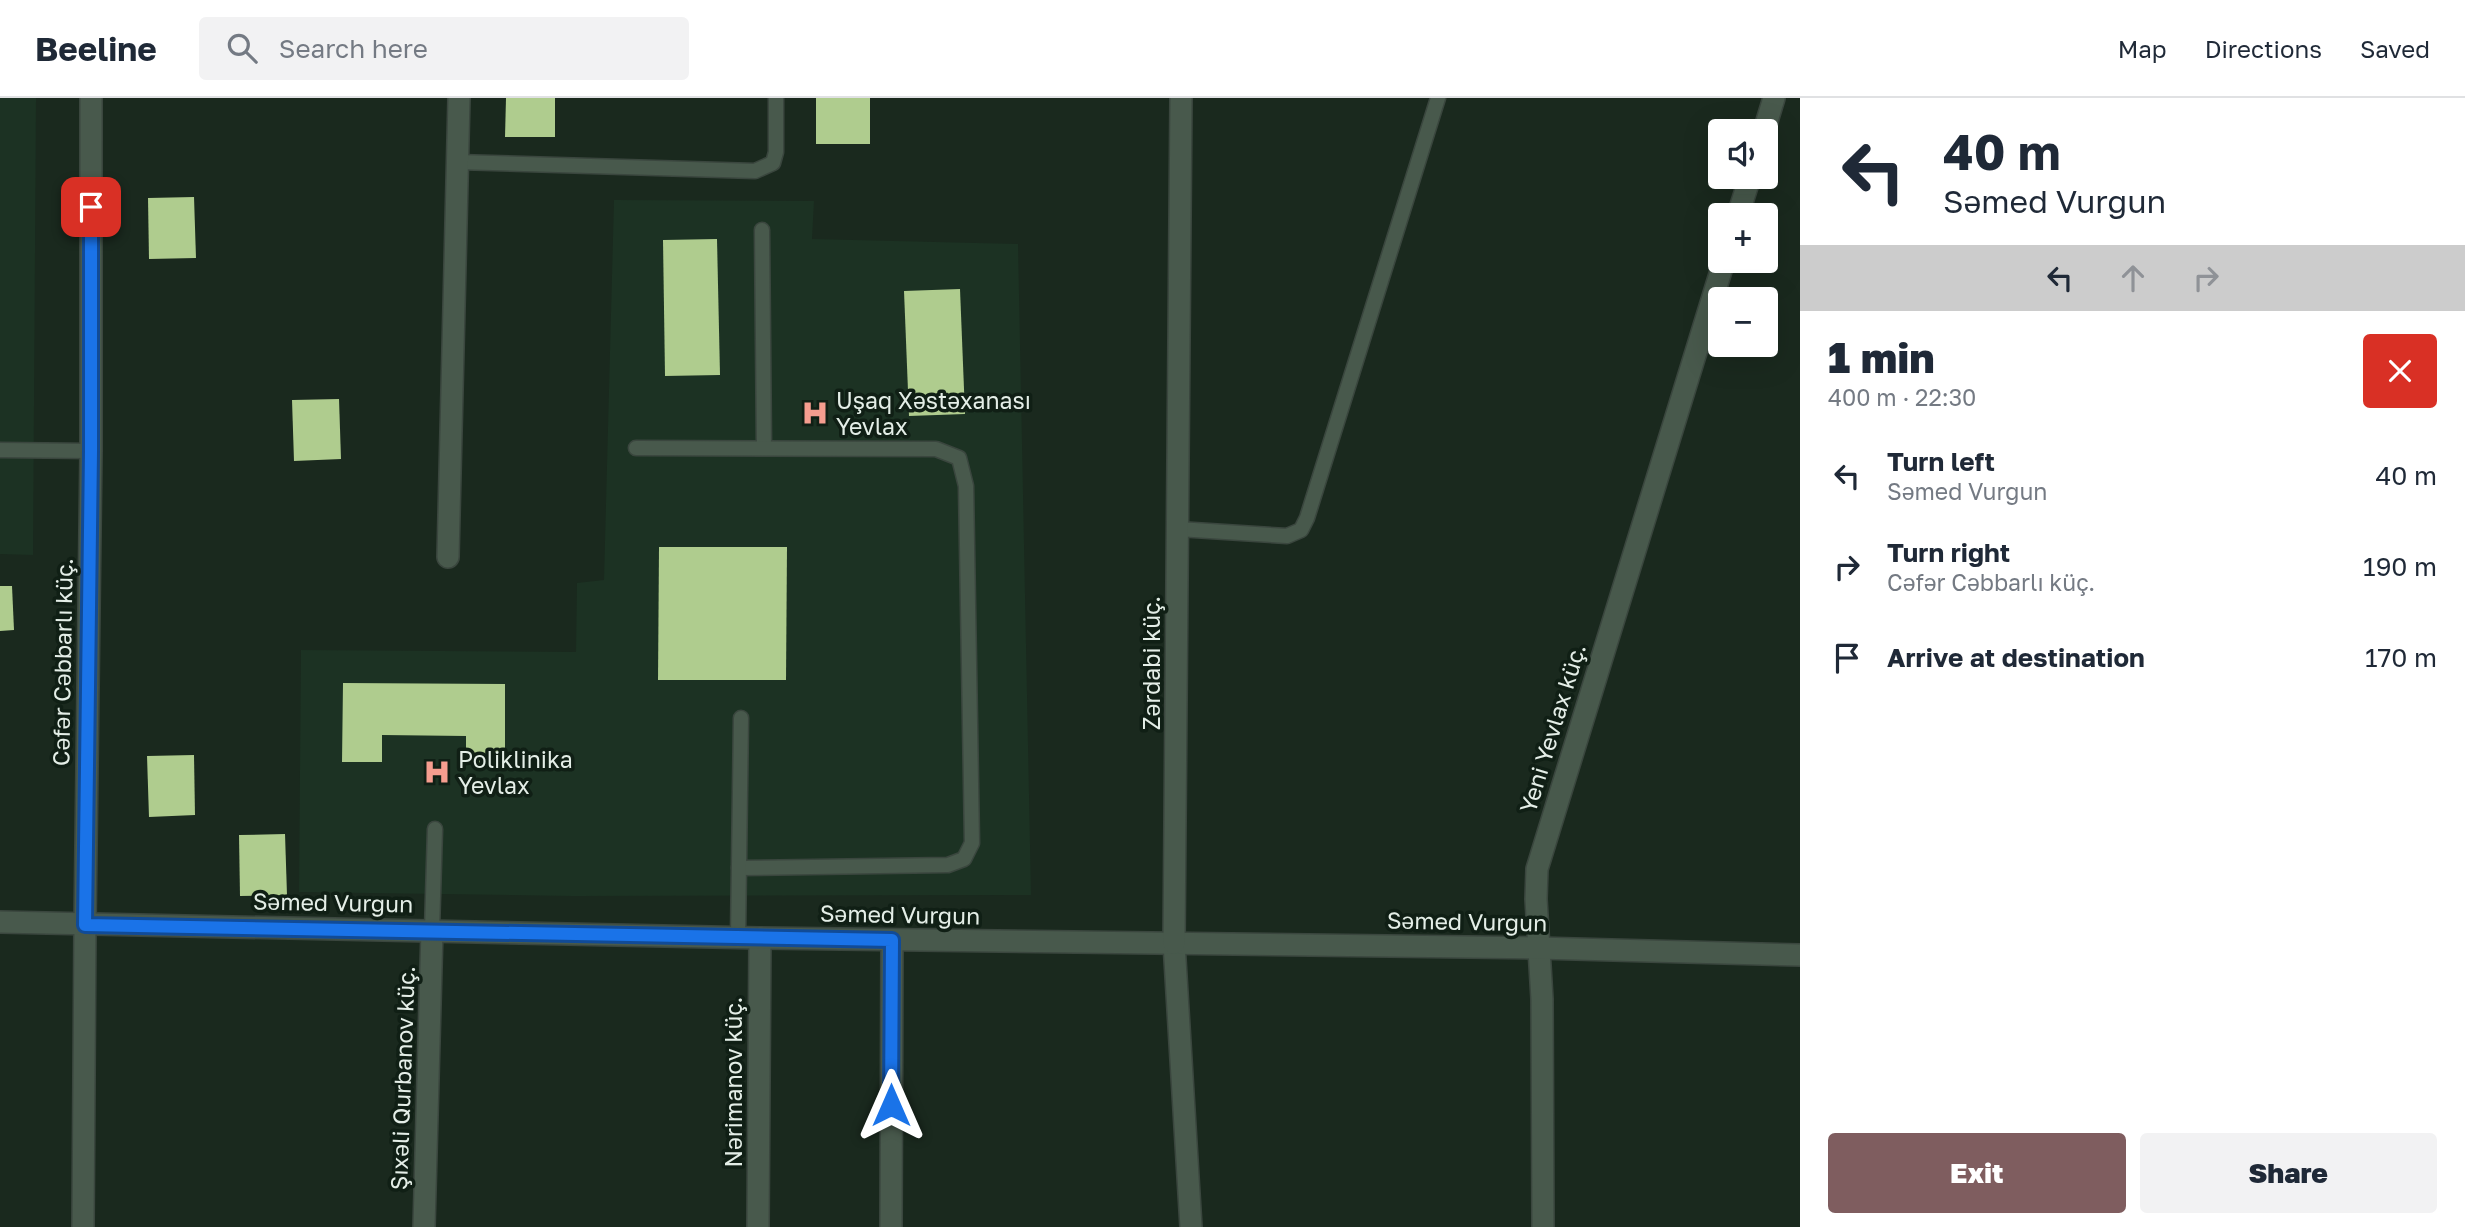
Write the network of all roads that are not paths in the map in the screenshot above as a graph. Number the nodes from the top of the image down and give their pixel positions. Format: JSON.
{"nodes":[{"id":1,"x":91,"y":98,"type":"edge"},
{"id":2,"x":459,"y":98,"type":"edge"},
{"id":3,"x":776,"y":98,"type":"edge"},
{"id":4,"x":1181,"y":98,"type":"edge"},
{"id":5,"x":1438,"y":98,"type":"edge"},
{"id":6,"x":1774,"y":98,"type":"edge"},
{"id":7,"x":1768,"y":119,"type":"edge"},
{"id":8,"x":457,"y":162,"type":"junction"},
{"id":9,"x":762,"y":230,"type":"dead end"},
{"id":10,"x":1720,"y":273,"type":"edge"},
{"id":11,"x":636,"y":448,"type":"dead end"},
{"id":12,"x":764,"y":448,"type":"junction"},
{"id":13,"x":0,"y":450,"type":"edge"},
{"id":14,"x":91,"y":451,"type":"junction"},
{"id":15,"x":1178,"y":529,"type":"junction"},
{"id":16,"x":449,"y":557,"type":"dead end"},
{"id":17,"x":741,"y":718,"type":"dead end"},
{"id":18,"x":435,"y":829,"type":"dead end"},
{"id":19,"x":740,"y":868,"type":"junction"},
{"id":20,"x":0,"y":922,"type":"edge"},
{"id":21,"x":85,"y":925,"type":"junction"},
{"id":22,"x":432,"y":930,"type":"junction"},
{"id":23,"x":738,"y":937,"type":"junction"},
{"id":24,"x":760,"y":938,"type":"junction"},
{"id":25,"x":892,"y":940,"type":"junction"},
{"id":26,"x":1174,"y":943,"type":"junction"},
{"id":27,"x":1538,"y":948,"type":"junction"},
{"id":28,"x":1800,"y":955,"type":"edge"},
{"id":29,"x":83,"y":1227,"type":"edge"},
{"id":30,"x":424,"y":1227,"type":"edge"},
{"id":31,"x":758,"y":1227,"type":"edge"},
{"id":32,"x":891,"y":1227,"type":"edge"},
{"id":33,"x":1191,"y":1227,"type":"edge"},
{"id":34,"x":1543,"y":1227,"type":"edge"}],
"edges":[{"from":1,"to":14,"type":"street","name":"Cəfər Cəbbarlı küç."},
{"from":2,"to":8,"type":"street"},
{"from":3,"to":8,"type":"lane"},
{"from":4,"to":15,"type":"street","name":"Zərdabi küç."},
{"from":5,"to":15,"type":"lane"},
{"from":6,"to":7,"type":"street"},
{"from":8,"to":16,"type":"street"},
{"from":9,"to":12,"type":"lane"},
{"from":10,"to":27,"type":"street","name":"Yeni Yevlax küç."},
{"from":11,"to":12,"type":"lane"},
{"from":12,"to":19,"type":"lane"},
{"from":13,"to":14,"type":"lane"},
{"from":14,"to":21,"type":"street","name":"Cəfər Cəbbarlı küç."},
{"from":15,"to":26,"type":"street","name":"Zərdabi küç."},
{"from":17,"to":19,"type":"lane"},
{"from":18,"to":22,"type":"lane"},
{"from":19,"to":23,"type":"lane"},
{"from":20,"to":21,"type":"street","name":"Səmed Vurgun"},
{"from":21,"to":22,"type":"street","name":"Səmed Vurgun"},
{"from":21,"to":29,"type":"street","name":"Cəfər Cəbbarlı küç."},
{"from":22,"to":23,"type":"street","name":"Səmed Vurgun"},
{"from":22,"to":30,"type":"street","name":"Şıxəli Qurbanov küç."},
{"from":23,"to":24,"type":"street","name":"Səmed Vurgun"},
{"from":24,"to":25,"type":"street","name":"Səmed Vurgun"},
{"from":24,"to":31,"type":"street","name":"Nərimanov küç."},
{"from":25,"to":26,"type":"street","name":"Səmed Vurgun"},
{"from":25,"to":32,"type":"street"},
{"from":26,"to":27,"type":"street","name":"Səmed Vurgun"},
{"from":26,"to":33,"type":"street","name":"Zərdabi küç."},
{"from":27,"to":28,"type":"street","name":"Səmed Vurgun"},
{"from":27,"to":34,"type":"street","name":"Yeni Yevlax küç."}]}
